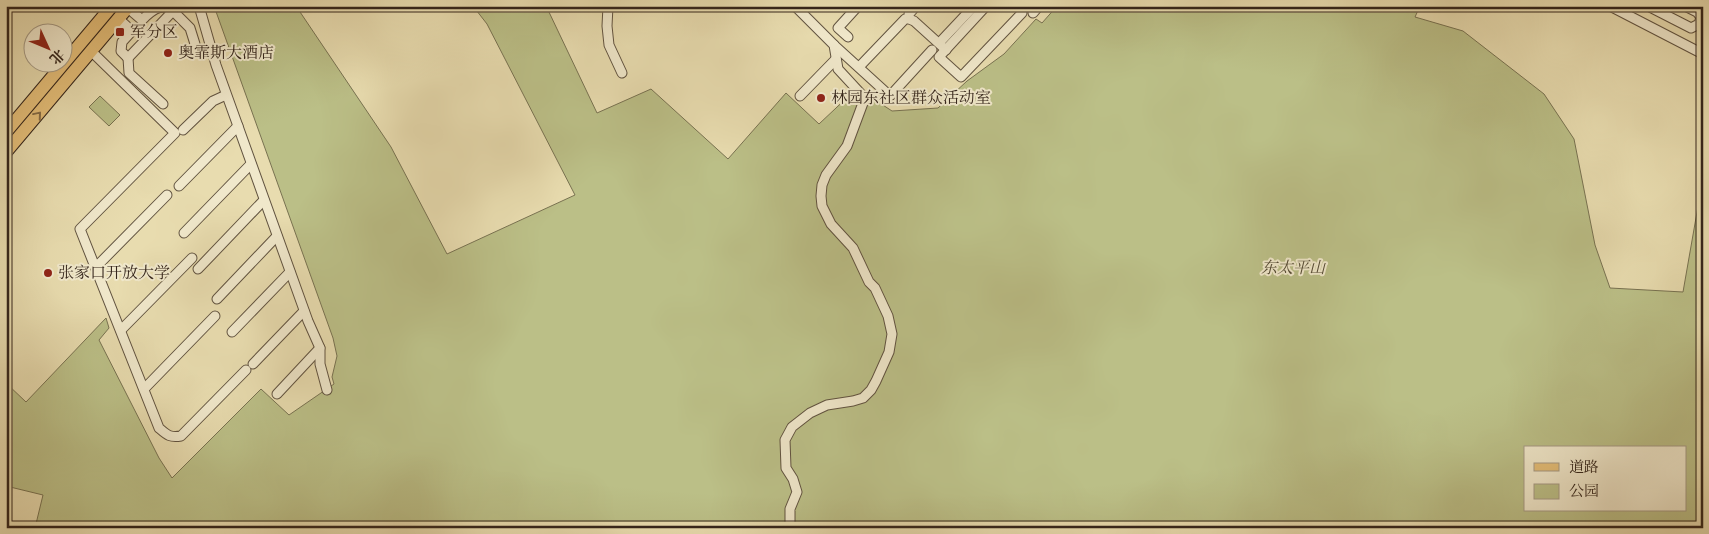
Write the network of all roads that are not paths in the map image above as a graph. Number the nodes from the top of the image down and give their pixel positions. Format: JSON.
{"nodes":[{"id":1,"x":112,"y":6,"type":"edge"},
{"id":2,"x":199,"y":6,"type":"edge"},
{"id":3,"x":608,"y":6,"type":"edge"},
{"id":4,"x":795,"y":6,"type":"edge"},
{"id":5,"x":858,"y":6,"type":"edge"},
{"id":6,"x":916,"y":6,"type":"edge"},
{"id":7,"x":1610,"y":6,"type":"edge"},
{"id":8,"x":1648,"y":6,"type":"edge"},
{"id":9,"x":1685,"y":6,"type":"edge"},
{"id":10,"x":128,"y":7,"type":"edge"},
{"id":11,"x":980,"y":7,"type":"edge"},
{"id":12,"x":173,"y":11,"type":"junction"},
{"id":13,"x":1027,"y":11,"type":"edge"},
{"id":14,"x":909,"y":14,"type":"dead end"},
{"id":15,"x":119,"y":18,"type":"junction"},
{"id":16,"x":848,"y":37,"type":"dead end"},
{"id":17,"x":942,"y":40,"type":"dead end"},
{"id":18,"x":195,"y":44,"type":"dead end"},
{"id":19,"x":834,"y":45,"type":"junction"},
{"id":20,"x":932,"y":50,"type":"dead end"},
{"id":21,"x":946,"y":50,"type":"junction"},
{"id":22,"x":91,"y":51,"type":"junction"},
{"id":23,"x":1703,"y":54,"type":"edge"},
{"id":24,"x":128,"y":58,"type":"junction"},
{"id":25,"x":836,"y":59,"type":"junction"},
{"id":26,"x":858,"y":66,"type":"junction"},
{"id":27,"x":622,"y":73,"type":"dead end"},
{"id":28,"x":45,"y":86,"type":"junction"},
{"id":29,"x":55,"y":94,"type":"junction"},
{"id":30,"x":226,"y":95,"type":"junction"},
{"id":31,"x":800,"y":96,"type":"dead end"},
{"id":32,"x":162,"y":104,"type":"dead end"},
{"id":33,"x":238,"y":126,"type":"junction"},
{"id":34,"x":7,"y":129,"type":"edge"},
{"id":35,"x":183,"y":130,"type":"dead end"},
{"id":36,"x":6,"y":152,"type":"edge"},
{"id":37,"x":251,"y":164,"type":"junction"},
{"id":38,"x":179,"y":186,"type":"dead end"},
{"id":39,"x":167,"y":195,"type":"dead end"},
{"id":40,"x":264,"y":200,"type":"junction"},
{"id":41,"x":184,"y":233,"type":"dead end"},
{"id":42,"x":277,"y":236,"type":"junction"},
{"id":43,"x":192,"y":258,"type":"dead end"},
{"id":44,"x":96,"y":267,"type":"junction"},
{"id":45,"x":198,"y":269,"type":"dead end"},
{"id":46,"x":290,"y":272,"type":"junction"},
{"id":47,"x":217,"y":299,"type":"dead end"},
{"id":48,"x":304,"y":311,"type":"junction"},
{"id":49,"x":215,"y":316,"type":"dead end"},
{"id":50,"x":121,"y":330,"type":"junction"},
{"id":51,"x":232,"y":332,"type":"dead end"},
{"id":52,"x":320,"y":348,"type":"junction"},
{"id":53,"x":144,"y":389,"type":"junction"},
{"id":54,"x":327,"y":390,"type":"dead end"},
{"id":55,"x":278,"y":394,"type":"dead end"},
{"id":56,"x":790,"y":528,"type":"edge"}],
"edges":[{"from":1,"to":28,"type":"main road"},
{"from":2,"to":30,"type":"street"},
{"from":3,"to":27,"type":"street"},
{"from":4,"to":19,"type":"street"},
{"from":5,"to":16,"type":"street"},
{"from":6,"to":14,"type":"street"},
{"from":7,"to":23,"type":"street"},
{"from":8,"to":9,"type":"street"},
{"from":10,"to":12,"type":"street"},
{"from":10,"to":15,"type":"main road"},
{"from":11,"to":17,"type":"street"},
{"from":11,"to":21,"type":"street"},
{"from":12,"to":18,"type":"street"},
{"from":12,"to":24,"type":"street"},
{"from":13,"to":21,"type":"street"},
{"from":15,"to":22,"type":"main road"},
{"from":15,"to":24,"type":"street"},
{"from":19,"to":25,"type":"street"},
{"from":19,"to":26,"type":"street"},
{"from":20,"to":26,"type":"street"},
{"from":21,"to":26,"type":"street"},
{"from":22,"to":29,"type":"main road"},
{"from":22,"to":44,"type":"street"},
{"from":24,"to":32,"type":"street"},
{"from":25,"to":31,"type":"street"},
{"from":25,"to":56,"type":"street"},
{"from":28,"to":29,"type":"main road"},
{"from":28,"to":34,"type":"main road"},
{"from":36,"to":29,"type":"main road","one_way":true},
{"from":30,"to":33,"type":"street"},
{"from":30,"to":35,"type":"street"},
{"from":33,"to":37,"type":"street"},
{"from":33,"to":38,"type":"street"},
{"from":37,"to":40,"type":"street"},
{"from":37,"to":41,"type":"street"},
{"from":39,"to":44,"type":"street"},
{"from":40,"to":42,"type":"street"},
{"from":40,"to":45,"type":"street"},
{"from":42,"to":46,"type":"street"},
{"from":42,"to":47,"type":"street"},
{"from":43,"to":50,"type":"street"},
{"from":44,"to":50,"type":"street"},
{"from":46,"to":48,"type":"street"},
{"from":46,"to":51,"type":"street"},
{"from":48,"to":52,"type":"street"},
{"from":48,"to":53,"type":"street"},
{"from":49,"to":53,"type":"street"},
{"from":50,"to":53,"type":"street"},
{"from":52,"to":54,"type":"street"},
{"from":52,"to":55,"type":"street"}]}
